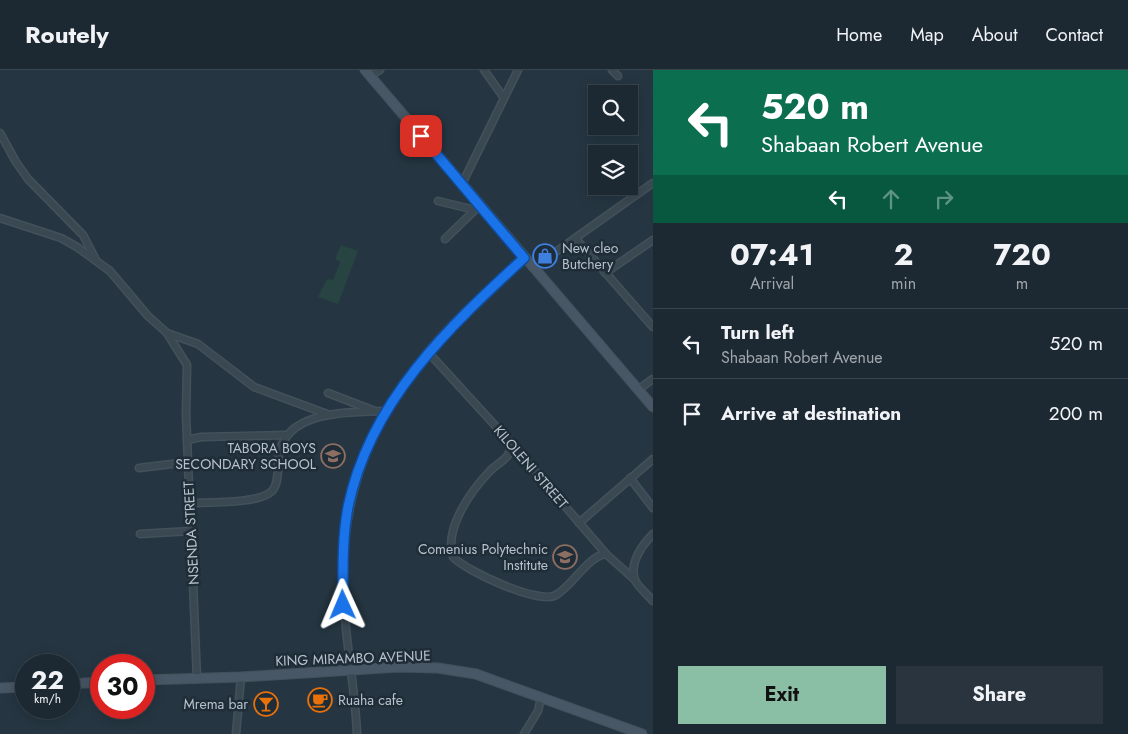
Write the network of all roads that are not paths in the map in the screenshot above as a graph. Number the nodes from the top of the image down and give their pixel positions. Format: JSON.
{"nodes":[{"id":1,"x":380,"y":70,"type":"edge"},
{"id":2,"x":484,"y":70,"type":"edge"},
{"id":3,"x":518,"y":70,"type":"edge"},
{"id":4,"x":612,"y":70,"type":"edge"},
{"id":5,"x":368,"y":73,"type":"edge"},
{"id":6,"x":618,"y":76,"type":"dead end"},
{"id":7,"x":504,"y":98,"type":"junction"},
{"id":8,"x":0,"y":134,"type":"edge"},
{"id":9,"x":653,"y":183,"type":"edge"},
{"id":10,"x":462,"y":184,"type":"junction"},
{"id":11,"x":438,"y":201,"type":"dead end"},
{"id":12,"x":477,"y":208,"type":"junction"},
{"id":13,"x":0,"y":218,"type":"edge"},
{"id":14,"x":445,"y":239,"type":"dead end"},
{"id":15,"x":576,"y":239,"type":"junction"},
{"id":16,"x":653,"y":240,"type":"edge"},
{"id":17,"x":524,"y":258,"type":"junction"},
{"id":18,"x":97,"y":260,"type":"junction"},
{"id":19,"x":533,"y":268,"type":"junction"},
{"id":20,"x":606,"y":273,"type":"junction"},
{"id":21,"x":650,"y":317,"type":"edge"},
{"id":22,"x":653,"y":327,"type":"edge"},
{"id":23,"x":167,"y":332,"type":"junction"},
{"id":24,"x":428,"y":352,"type":"junction"},
{"id":25,"x":653,"y":378,"type":"edge"},
{"id":26,"x":639,"y":389,"type":"junction"},
{"id":27,"x":328,"y":393,"type":"dead end"},
{"id":28,"x":653,"y":407,"type":"edge"},
{"id":29,"x":376,"y":411,"type":"junction"},
{"id":30,"x":388,"y":411,"type":"junction"},
{"id":31,"x":327,"y":414,"type":"junction"},
{"id":32,"x":288,"y":435,"type":"junction"},
{"id":33,"x":187,"y":440,"type":"junction"},
{"id":34,"x":511,"y":443,"type":"junction"},
{"id":35,"x":507,"y":458,"type":"junction"},
{"id":36,"x":524,"y":458,"type":"junction"},
{"id":37,"x":653,"y":459,"type":"edge"},
{"id":38,"x":188,"y":462,"type":"junction"},
{"id":39,"x":139,"y":468,"type":"dead end"},
{"id":40,"x":630,"y":478,"type":"junction"},
{"id":41,"x":190,"y":503,"type":"junction"},
{"id":42,"x":653,"y":508,"type":"edge"},
{"id":43,"x":579,"y":523,"type":"junction"},
{"id":44,"x":190,"y":531,"type":"junction"},
{"id":45,"x":140,"y":534,"type":"dead end"},
{"id":46,"x":653,"y":534,"type":"edge"},
{"id":47,"x":598,"y":544,"type":"junction"},
{"id":48,"x":606,"y":554,"type":"junction"},
{"id":49,"x":594,"y":558,"type":"junction"},
{"id":50,"x":635,"y":580,"type":"junction"},
{"id":51,"x":653,"y":601,"type":"edge"},
{"id":52,"x":352,"y":670,"type":"junction"},
{"id":53,"x":241,"y":677,"type":"junction"},
{"id":54,"x":197,"y":679,"type":"junction"},
{"id":55,"x":155,"y":680,"type":"edge"},
{"id":56,"x":15,"y":687,"type":"edge"},
{"id":57,"x":0,"y":688,"type":"edge"},
{"id":58,"x":541,"y":698,"type":"junction"},
{"id":59,"x":236,"y":734,"type":"edge"},
{"id":60,"x":357,"y":734,"type":"edge"},
{"id":61,"x":524,"y":734,"type":"edge"},
{"id":62,"x":642,"y":734,"type":"edge"}],
"edges":[{"from":1,"to":5,"type":"street"},
{"from":2,"to":7,"type":"street"},
{"from":3,"to":7,"type":"street"},
{"from":4,"to":6,"type":"street"},
{"from":5,"to":10,"type":"main road"},
{"from":7,"to":10,"type":"street"},
{"from":8,"to":18,"type":"street"},
{"from":9,"to":15,"type":"street"},
{"from":10,"to":12,"type":"main road"},
{"from":11,"to":12,"type":"street"},
{"from":12,"to":14,"type":"street"},
{"from":12,"to":17,"type":"main road"},
{"from":13,"to":18,"type":"street"},
{"from":15,"to":19,"type":"street"},
{"from":15,"to":20,"type":"street"},
{"from":16,"to":20,"type":"street"},
{"from":17,"to":19,"type":"main road"},
{"from":17,"to":24,"type":"street"},
{"from":18,"to":23,"type":"street"},
{"from":19,"to":26,"type":"main road"},
{"from":20,"to":21,"type":"street"},
{"from":21,"to":22,"type":"street"},
{"from":23,"to":31,"type":"street"},
{"from":23,"to":33,"type":"street","name":"NSENDA STREET"},
{"from":24,"to":30,"type":"street"},
{"from":24,"to":34,"type":"street","name":"KILOLENI STREET"},
{"from":25,"to":26,"type":"street"},
{"from":26,"to":28,"type":"main road"},
{"from":27,"to":29,"type":"street"},
{"from":29,"to":30,"type":"street"},
{"from":29,"to":31,"type":"street"},
{"from":30,"to":52,"type":"street"},
{"from":31,"to":32,"type":"street"},
{"from":32,"to":33,"type":"street"},
{"from":32,"to":41,"type":"street"},
{"from":33,"to":38,"type":"street","name":"NSENDA STREET"},
{"from":34,"to":35,"type":"street"},
{"from":34,"to":36,"type":"street","name":"KILOLENI STREET"},
{"from":35,"to":36,"type":"street"},
{"from":35,"to":49,"type":"street"},
{"from":36,"to":43,"type":"street","name":"KILOLENI STREET"},
{"from":37,"to":40,"type":"street"},
{"from":38,"to":39,"type":"street"},
{"from":38,"to":41,"type":"street","name":"NSENDA STREET"},
{"from":40,"to":42,"type":"street"},
{"from":40,"to":43,"type":"street"},
{"from":41,"to":44,"type":"street","name":"NSENDA STREET"},
{"from":43,"to":47,"type":"street","name":"KILOLENI STREET"},
{"from":44,"to":45,"type":"street"},
{"from":44,"to":54,"type":"street","name":"NSENDA STREET"},
{"from":46,"to":50,"type":"street"},
{"from":47,"to":48,"type":"street","name":"KILOLENI STREET"},
{"from":47,"to":49,"type":"street"},
{"from":48,"to":49,"type":"street"},
{"from":48,"to":50,"type":"street","name":"KILOLENI STREET"},
{"from":50,"to":51,"type":"street","name":"KILOLENI STREET"},
{"from":52,"to":53,"type":"main road","name":"KING MIRAMBO AVENUE"},
{"from":52,"to":58,"type":"main road","name":"KING MIRAMBO AVENUE"},
{"from":52,"to":60,"type":"street"},
{"from":53,"to":54,"type":"main road","name":"KING MIRAMBO AVENUE"},
{"from":53,"to":59,"type":"street"},
{"from":54,"to":55,"type":"main road","name":"KING MIRAMBO AVENUE"},
{"from":56,"to":57,"type":"main road"},
{"from":58,"to":61,"type":"street"},
{"from":58,"to":62,"type":"main road","name":"KING MIRAMBO AVENUE"}]}
